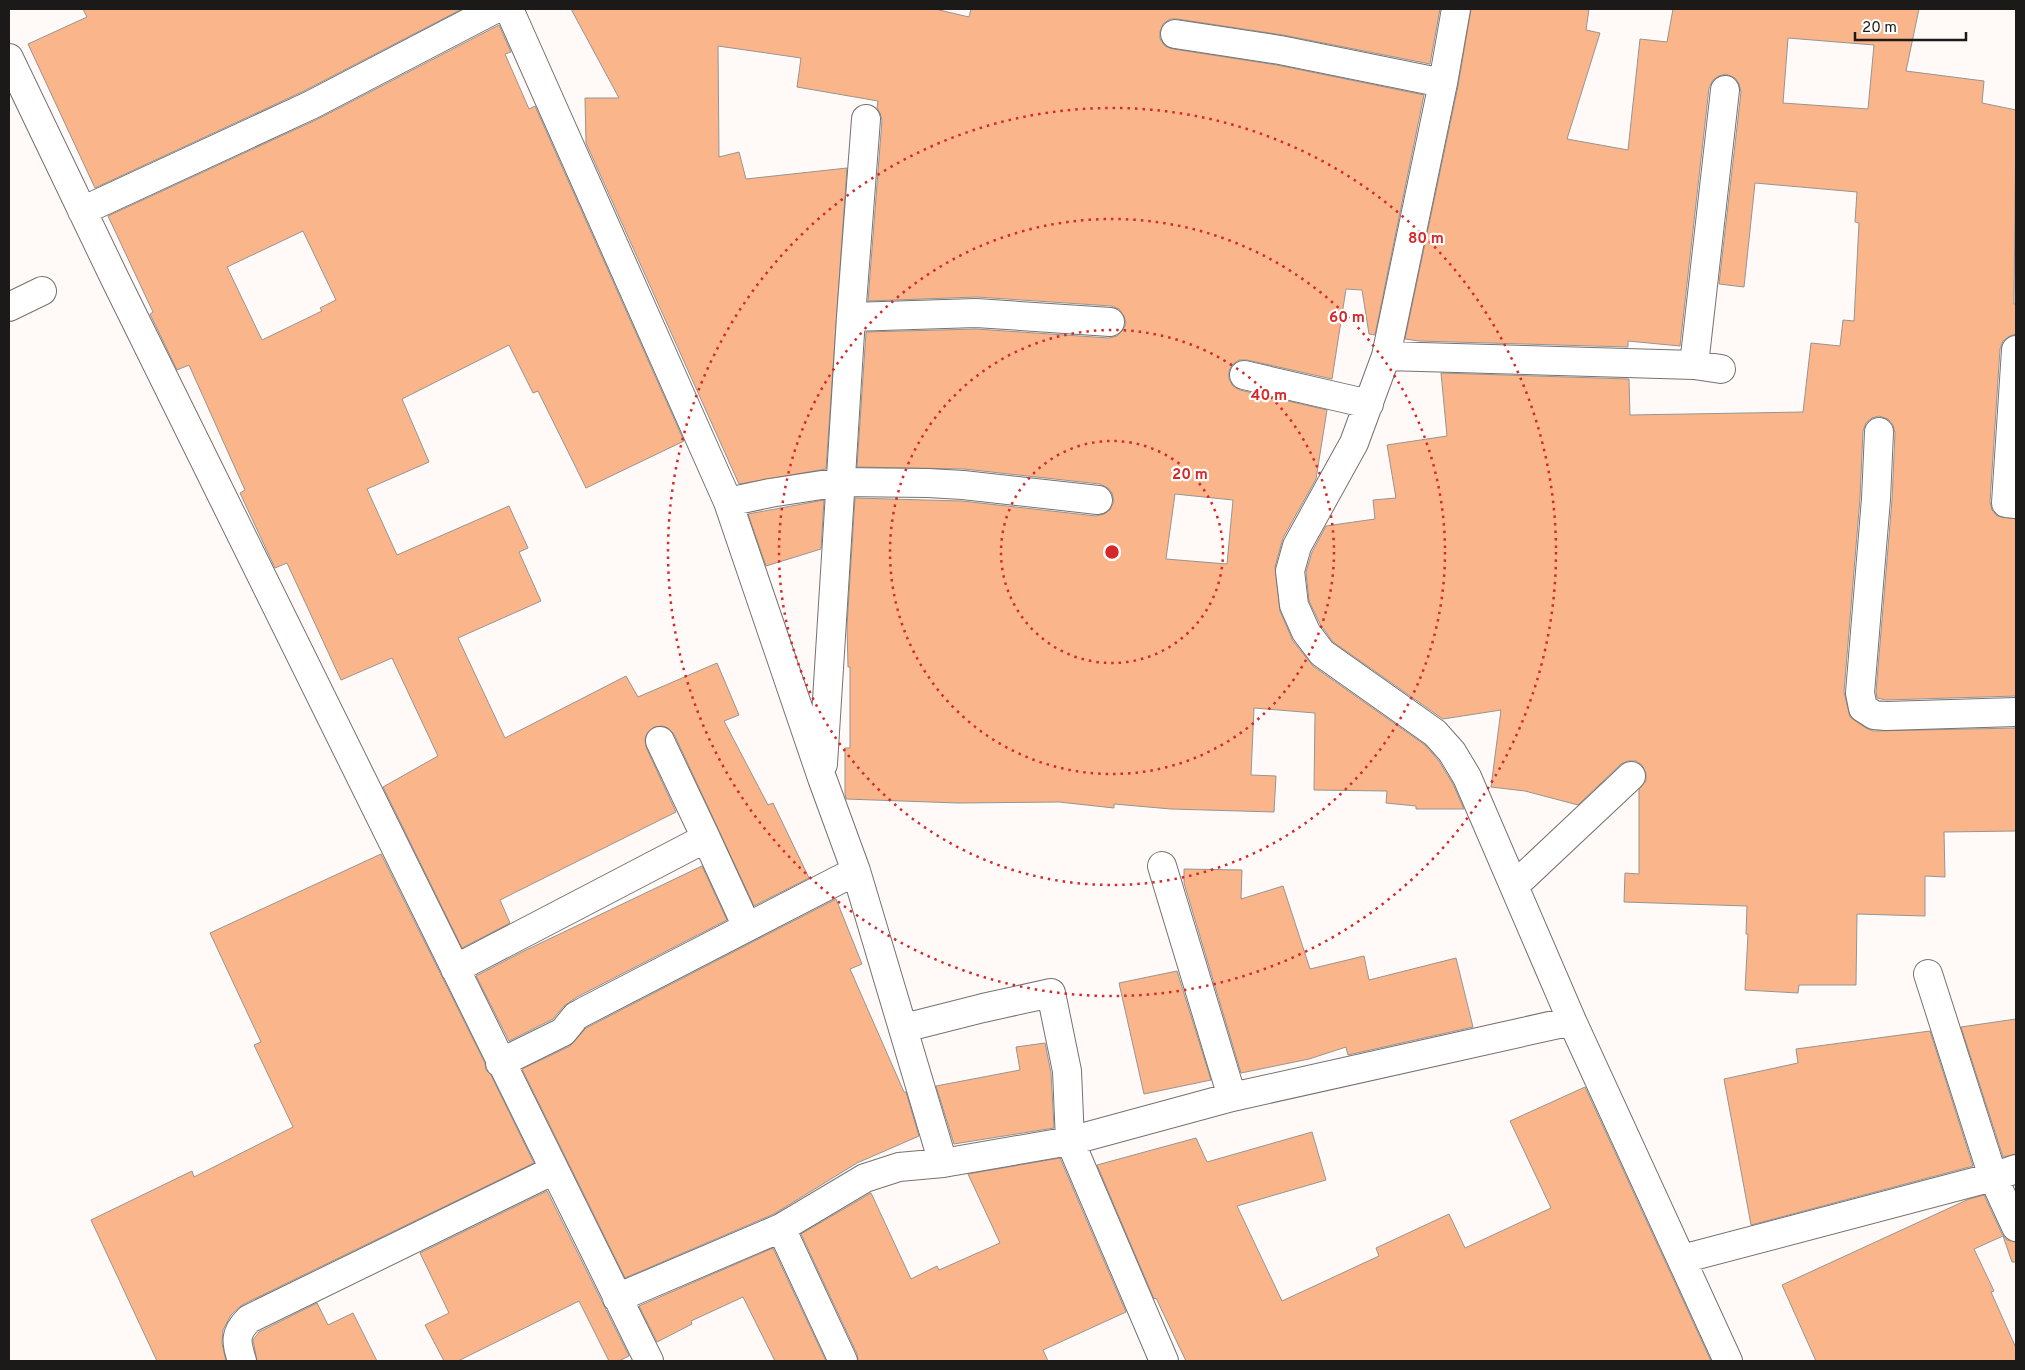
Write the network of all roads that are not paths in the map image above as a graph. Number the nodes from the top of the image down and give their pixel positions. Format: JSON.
{"nodes":[{"id":1,"x":495,"y":9,"type":"edge"},
{"id":2,"x":510,"y":9,"type":"edge"},
{"id":3,"x":1456,"y":9,"type":"edge"},
{"id":4,"x":1175,"y":34,"type":"dead end"},
{"id":5,"x":9,"y":58,"type":"edge"},
{"id":6,"x":1443,"y":83,"type":"junction"},
{"id":7,"x":1725,"y":90,"type":"dead end"},
{"id":8,"x":866,"y":119,"type":"dead end"},
{"id":9,"x":82,"y":211,"type":"junction"},
{"id":10,"x":42,"y":290,"type":"dead end"},
{"id":11,"x":9,"y":307,"type":"edge"},
{"id":12,"x":851,"y":317,"type":"junction"},
{"id":13,"x":1110,"y":322,"type":"dead end"},
{"id":14,"x":2016,"y":350,"type":"edge"},
{"id":15,"x":1386,"y":356,"type":"junction"},
{"id":16,"x":1694,"y":365,"type":"junction"},
{"id":17,"x":1721,"y":370,"type":"dead end"},
{"id":18,"x":1244,"y":375,"type":"dead end"},
{"id":19,"x":1369,"y":404,"type":"junction"},
{"id":20,"x":1879,"y":432,"type":"dead end"},
{"id":21,"x":841,"y":482,"type":"junction"},
{"id":22,"x":1098,"y":500,"type":"dead end"},
{"id":23,"x":728,"y":502,"type":"junction"},
{"id":24,"x":2016,"y":504,"type":"edge"},
{"id":25,"x":2016,"y":712,"type":"edge"},
{"id":26,"x":660,"y":741,"type":"dead end"},
{"id":27,"x":1631,"y":776,"type":"dead end"},
{"id":28,"x":822,"y":778,"type":"junction"},
{"id":29,"x":706,"y":838,"type":"junction"},
{"id":30,"x":1162,"y":866,"type":"dead end"},
{"id":31,"x":856,"y":871,"type":"junction"},
{"id":32,"x":1514,"y":886,"type":"junction"},
{"id":33,"x":747,"y":927,"type":"junction"},
{"id":34,"x":454,"y":968,"type":"junction"},
{"id":35,"x":1928,"y":974,"type":"dead end"},
{"id":36,"x":1572,"y":1021,"type":"junction"},
{"id":37,"x":904,"y":1028,"type":"junction"},
{"id":38,"x":500,"y":1063,"type":"junction"},
{"id":39,"x":1232,"y":1097,"type":"junction"},
{"id":40,"x":1070,"y":1142,"type":"junction"},
{"id":41,"x":943,"y":1163,"type":"junction"},
{"id":42,"x":554,"y":1170,"type":"junction"},
{"id":43,"x":2004,"y":1173,"type":"edge"},
{"id":44,"x":781,"y":1228,"type":"junction"},
{"id":45,"x":2016,"y":1228,"type":"edge"},
{"id":46,"x":1682,"y":1259,"type":"junction"},
{"id":47,"x":617,"y":1298,"type":"junction"},
{"id":48,"x":242,"y":1361,"type":"edge"},
{"id":49,"x":649,"y":1361,"type":"edge"},
{"id":50,"x":843,"y":1361,"type":"edge"},
{"id":51,"x":1164,"y":1361,"type":"edge"},
{"id":52,"x":1728,"y":1361,"type":"edge"}],
"edges":[{"from":1,"to":9,"type":"street"},
{"from":2,"to":23,"type":"street"},
{"from":3,"to":6,"type":"street"},
{"from":4,"to":6,"type":"street"},
{"from":5,"to":9,"type":"street"},
{"from":6,"to":15,"type":"street"},
{"from":7,"to":16,"type":"street"},
{"from":8,"to":12,"type":"street"},
{"from":9,"to":34,"type":"street"},
{"from":10,"to":11,"type":"street"},
{"from":12,"to":13,"type":"street"},
{"from":12,"to":21,"type":"street"},
{"from":14,"to":24,"type":"street"},
{"from":15,"to":16,"type":"street"},
{"from":15,"to":19,"type":"street"},
{"from":16,"to":17,"type":"street"},
{"from":18,"to":19,"type":"street"},
{"from":19,"to":32,"type":"street"},
{"from":20,"to":25,"type":"street"},
{"from":21,"to":22,"type":"street"},
{"from":21,"to":23,"type":"street"},
{"from":21,"to":28,"type":"street"},
{"from":23,"to":28,"type":"street"},
{"from":26,"to":29,"type":"street"},
{"from":27,"to":32,"type":"street"},
{"from":28,"to":31,"type":"street"},
{"from":29,"to":33,"type":"street"},
{"from":29,"to":34,"type":"street"},
{"from":30,"to":39,"type":"street"},
{"from":31,"to":33,"type":"street"},
{"from":31,"to":37,"type":"street"},
{"from":32,"to":36,"type":"street"},
{"from":33,"to":38,"type":"street"},
{"from":34,"to":38,"type":"street"},
{"from":35,"to":43,"type":"street"},
{"from":36,"to":39,"type":"street"},
{"from":36,"to":46,"type":"street"},
{"from":37,"to":40,"type":"street"},
{"from":37,"to":41,"type":"street"},
{"from":38,"to":42,"type":"street"},
{"from":39,"to":40,"type":"street"},
{"from":40,"to":41,"type":"street"},
{"from":40,"to":51,"type":"street"},
{"from":41,"to":44,"type":"street"},
{"from":42,"to":47,"type":"street"},
{"from":42,"to":48,"type":"street"},
{"from":43,"to":45,"type":"street"},
{"from":43,"to":46,"type":"street"},
{"from":44,"to":47,"type":"street"},
{"from":44,"to":50,"type":"street"},
{"from":46,"to":52,"type":"street"},
{"from":47,"to":49,"type":"street"}]}
